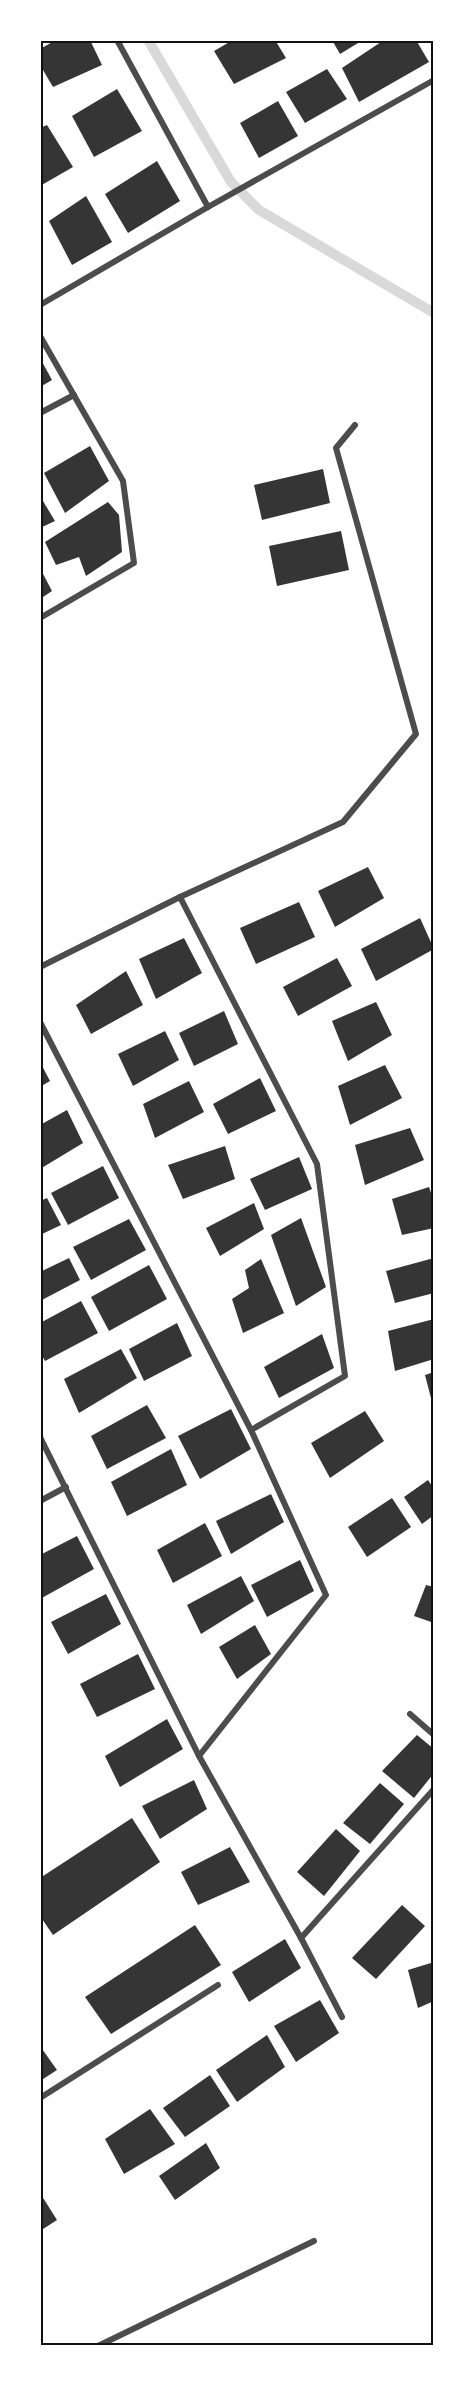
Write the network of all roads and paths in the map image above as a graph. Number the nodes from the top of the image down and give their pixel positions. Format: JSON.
{"nodes":[{"id":1,"x":117,"y":40,"type":"edge"},
{"id":2,"x":434,"y":80,"type":"edge"},
{"id":3,"x":208,"y":207,"type":"junction"},
{"id":4,"x":40,"y":305,"type":"edge"},
{"id":5,"x":40,"y":336,"type":"edge"},
{"id":6,"x":74,"y":394,"type":"junction"},
{"id":7,"x":40,"y":413,"type":"edge"},
{"id":8,"x":355,"y":426,"type":"dead end"},
{"id":9,"x":40,"y":618,"type":"edge"},
{"id":10,"x":180,"y":897,"type":"junction"},
{"id":11,"x":40,"y":967,"type":"edge"},
{"id":12,"x":40,"y":1022,"type":"edge"},
{"id":13,"x":251,"y":1430,"type":"junction"},
{"id":14,"x":40,"y":1437,"type":"edge"},
{"id":15,"x":66,"y":1487,"type":"junction"},
{"id":16,"x":40,"y":1501,"type":"edge"},
{"id":17,"x":410,"y":1714,"type":"dead end"},
{"id":18,"x":434,"y":1735,"type":"edge"},
{"id":19,"x":199,"y":1756,"type":"junction"},
{"id":20,"x":434,"y":1789,"type":"edge"},
{"id":21,"x":301,"y":1938,"type":"junction"},
{"id":22,"x":218,"y":1985,"type":"dead end"},
{"id":23,"x":342,"y":2018,"type":"dead end"},
{"id":24,"x":40,"y":2098,"type":"edge"},
{"id":25,"x":314,"y":2241,"type":"dead end"},
{"id":26,"x":98,"y":2346,"type":"edge"}],
"edges":[{"from":1,"to":3,"type":"street"},
{"from":2,"to":3,"type":"street"},
{"from":3,"to":4,"type":"street"},
{"from":5,"to":6,"type":"street"},
{"from":6,"to":7,"type":"street"},
{"from":6,"to":9,"type":"street"},
{"from":8,"to":10,"type":"street"},
{"from":10,"to":11,"type":"street"},
{"from":10,"to":13,"type":"street"},
{"from":12,"to":13,"type":"street"},
{"from":13,"to":19,"type":"street"},
{"from":14,"to":15,"type":"street"},
{"from":15,"to":16,"type":"street"},
{"from":15,"to":19,"type":"street"},
{"from":17,"to":18,"type":"street"},
{"from":19,"to":21,"type":"street"},
{"from":20,"to":21,"type":"street"},
{"from":21,"to":23,"type":"street"},
{"from":22,"to":24,"type":"street"},
{"from":25,"to":26,"type":"street"}]}
